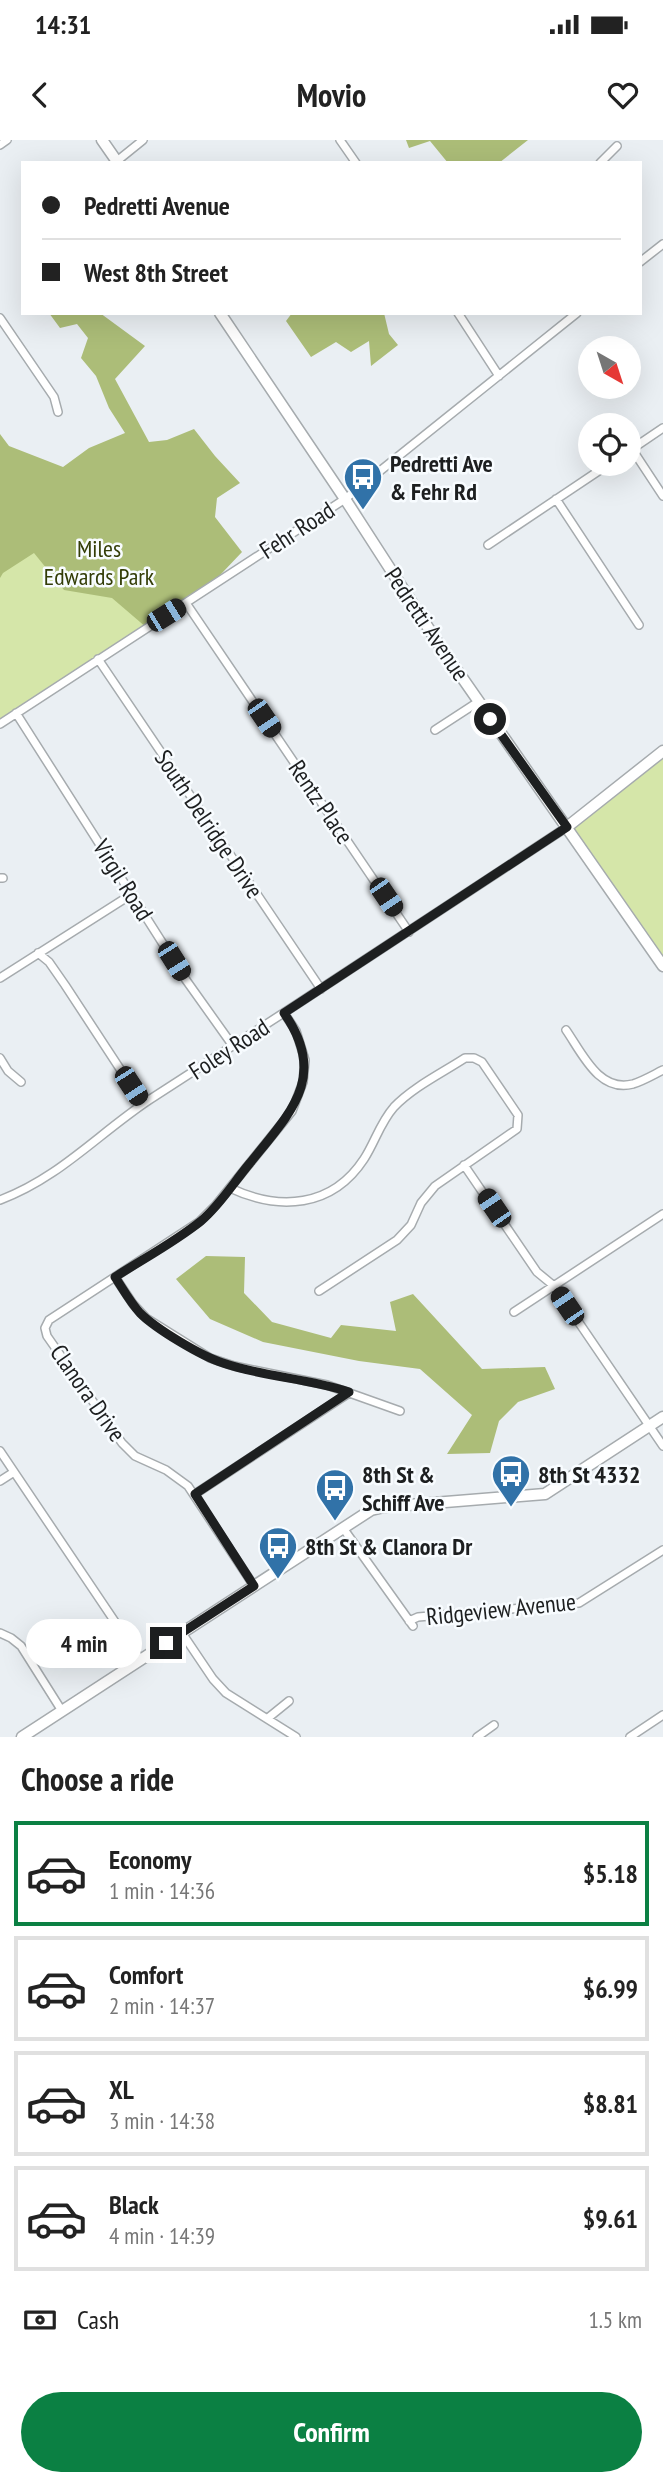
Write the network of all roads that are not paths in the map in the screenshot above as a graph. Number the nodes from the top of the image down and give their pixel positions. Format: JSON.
{"nodes":[{"id":1,"x":8,"y":140,"type":"edge"},
{"id":2,"x":102,"y":140,"type":"edge"},
{"id":3,"x":143,"y":140,"type":"edge"},
{"id":4,"x":341,"y":140,"type":"edge"},
{"id":5,"x":0,"y":145,"type":"edge"},
{"id":6,"x":617,"y":146,"type":"dead end"},
{"id":7,"x":116,"y":161,"type":"edge"},
{"id":8,"x":118,"y":161,"type":"edge"},
{"id":9,"x":355,"y":161,"type":"edge"},
{"id":10,"x":602,"y":161,"type":"edge"},
{"id":11,"x":663,"y":244,"type":"edge"},
{"id":12,"x":642,"y":260,"type":"edge"},
{"id":13,"x":221,"y":315,"type":"edge"},
{"id":14,"x":459,"y":315,"type":"edge"},
{"id":15,"x":575,"y":315,"type":"edge"},
{"id":16,"x":0,"y":318,"type":"edge"},
{"id":17,"x":499,"y":376,"type":"junction"},
{"id":18,"x":58,"y":412,"type":"dead end"},
{"id":19,"x":663,"y":428,"type":"edge"},
{"id":20,"x":641,"y":443,"type":"edge"},
{"id":21,"x":641,"y":465,"type":"edge"},
{"id":22,"x":591,"y":476,"type":"edge"},
{"id":23,"x":663,"y":496,"type":"edge"},
{"id":24,"x":345,"y":499,"type":"junction"},
{"id":25,"x":556,"y":499,"type":"junction"},
{"id":26,"x":488,"y":545,"type":"dead end"},
{"id":27,"x":186,"y":603,"type":"junction"},
{"id":28,"x":639,"y":625,"type":"dead end"},
{"id":29,"x":97,"y":659,"type":"junction"},
{"id":30,"x":478,"y":702,"type":"junction"},
{"id":31,"x":16,"y":713,"type":"junction"},
{"id":32,"x":0,"y":724,"type":"edge"},
{"id":33,"x":435,"y":730,"type":"dead end"},
{"id":34,"x":663,"y":751,"type":"edge"},
{"id":35,"x":567,"y":827,"type":"junction"},
{"id":36,"x":132,"y":894,"type":"junction"},
{"id":37,"x":409,"y":932,"type":"junction"},
{"id":38,"x":38,"y":953,"type":"junction"},
{"id":39,"x":663,"y":966,"type":"edge"},
{"id":40,"x":0,"y":978,"type":"edge"},
{"id":41,"x":321,"y":989,"type":"junction"},
{"id":42,"x":284,"y":1013,"type":"junction"},
{"id":43,"x":566,"y":1030,"type":"dead end"},
{"id":44,"x":233,"y":1046,"type":"junction"},
{"id":45,"x":0,"y":1058,"type":"edge"},
{"id":46,"x":663,"y":1070,"type":"edge"},
{"id":47,"x":20,"y":1082,"type":"dead end"},
{"id":48,"x":143,"y":1104,"type":"junction"},
{"id":49,"x":464,"y":1165,"type":"junction"},
{"id":50,"x":230,"y":1188,"type":"junction"},
{"id":51,"x":0,"y":1199,"type":"edge"},
{"id":52,"x":663,"y":1214,"type":"edge"},
{"id":53,"x":115,"y":1277,"type":"junction"},
{"id":54,"x":554,"y":1286,"type":"junction"},
{"id":55,"x":319,"y":1291,"type":"dead end"},
{"id":56,"x":514,"y":1312,"type":"dead end"},
{"id":57,"x":349,"y":1392,"type":"junction"},
{"id":58,"x":400,"y":1411,"type":"dead end"},
{"id":59,"x":663,"y":1417,"type":"edge"},
{"id":60,"x":649,"y":1426,"type":"junction"},
{"id":61,"x":663,"y":1446,"type":"edge"},
{"id":62,"x":0,"y":1451,"type":"edge"},
{"id":63,"x":14,"y":1472,"type":"junction"},
{"id":64,"x":0,"y":1481,"type":"edge"},
{"id":65,"x":195,"y":1494,"type":"junction"},
{"id":66,"x":343,"y":1528,"type":"junction"},
{"id":67,"x":663,"y":1550,"type":"edge"},
{"id":68,"x":254,"y":1586,"type":"junction"},
{"id":69,"x":0,"y":1633,"type":"edge"},
{"id":70,"x":182,"y":1633,"type":"junction"},
{"id":71,"x":140,"y":1659,"type":"junction"},
{"id":72,"x":289,"y":1701,"type":"dead end"},
{"id":73,"x":62,"y":1710,"type":"junction"},
{"id":74,"x":663,"y":1715,"type":"edge"},
{"id":75,"x":268,"y":1718,"type":"junction"},
{"id":76,"x":494,"y":1726,"type":"dead end"},
{"id":77,"x":22,"y":1737,"type":"edge"},
{"id":78,"x":296,"y":1737,"type":"edge"},
{"id":79,"x":477,"y":1737,"type":"edge"},
{"id":80,"x":630,"y":1737,"type":"edge"}],
"edges":[{"from":1,"to":5,"type":"street"},
{"from":2,"to":7,"type":"street"},
{"from":3,"to":8,"type":"street"},
{"from":4,"to":9,"type":"street"},
{"from":6,"to":10,"type":"street"},
{"from":11,"to":12,"type":"street"},
{"from":13,"to":24,"type":"street","name":"Pedretti Avenue"},
{"from":14,"to":17,"type":"street"},
{"from":15,"to":17,"type":"street","name":"Fehr Road"},
{"from":16,"to":18,"type":"street"},
{"from":17,"to":24,"type":"street","name":"Fehr Road"},
{"from":19,"to":20,"type":"street"},
{"from":21,"to":23,"type":"street"},
{"from":22,"to":25,"type":"street"},
{"from":24,"to":27,"type":"street","name":"Fehr Road"},
{"from":24,"to":30,"type":"street","name":"Pedretti Avenue"},
{"from":25,"to":26,"type":"street"},
{"from":25,"to":28,"type":"street"},
{"from":27,"to":29,"type":"street","name":"Fehr Road"},
{"from":27,"to":37,"type":"street","name":"Rentz Place"},
{"from":29,"to":31,"type":"street","name":"Fehr Road"},
{"from":29,"to":41,"type":"street","name":"South Delridge Drive"},
{"from":30,"to":33,"type":"street"},
{"from":30,"to":35,"type":"street","name":"Pedretti Avenue"},
{"from":31,"to":32,"type":"street","name":"Fehr Road"},
{"from":31,"to":36,"type":"street","name":"Virgil Road"},
{"from":34,"to":35,"type":"street","name":"Foley Road"},
{"from":35,"to":37,"type":"street","name":"Foley Road"},
{"from":35,"to":39,"type":"street","name":"Pedretti Avenue"},
{"from":36,"to":38,"type":"street"},
{"from":36,"to":44,"type":"street","name":"Virgil Road"},
{"from":37,"to":41,"type":"street","name":"Foley Road"},
{"from":38,"to":40,"type":"street"},
{"from":38,"to":48,"type":"street"},
{"from":41,"to":42,"type":"street","name":"Foley Road"},
{"from":42,"to":44,"type":"street","name":"Foley Road"},
{"from":42,"to":50,"type":"street"},
{"from":43,"to":46,"type":"street"},
{"from":44,"to":48,"type":"street","name":"Foley Road"},
{"from":45,"to":47,"type":"street"},
{"from":48,"to":51,"type":"street","name":"Foley Road"},
{"from":49,"to":50,"type":"street"},
{"from":49,"to":54,"type":"street"},
{"from":49,"to":55,"type":"street"},
{"from":50,"to":53,"type":"street"},
{"from":52,"to":54,"type":"street"},
{"from":53,"to":57,"type":"street"},
{"from":53,"to":65,"type":"street","name":"Clanora Drive"},
{"from":54,"to":56,"type":"street"},
{"from":54,"to":60,"type":"street"},
{"from":57,"to":58,"type":"street"},
{"from":57,"to":65,"type":"street"},
{"from":59,"to":60,"type":"street"},
{"from":60,"to":61,"type":"street"},
{"from":60,"to":66,"type":"street"},
{"from":62,"to":63,"type":"street"},
{"from":63,"to":64,"type":"street"},
{"from":63,"to":71,"type":"street"},
{"from":65,"to":68,"type":"street","name":"Clanora Drive"},
{"from":66,"to":67,"type":"street","name":"Ridgeview Avenue"},
{"from":66,"to":68,"type":"street"},
{"from":68,"to":70,"type":"street"},
{"from":69,"to":73,"type":"street"},
{"from":70,"to":71,"type":"street"},
{"from":70,"to":75,"type":"street"},
{"from":71,"to":73,"type":"street"},
{"from":72,"to":75,"type":"street"},
{"from":73,"to":77,"type":"street"},
{"from":74,"to":80,"type":"street"},
{"from":75,"to":78,"type":"street"},
{"from":76,"to":79,"type":"street"}]}
